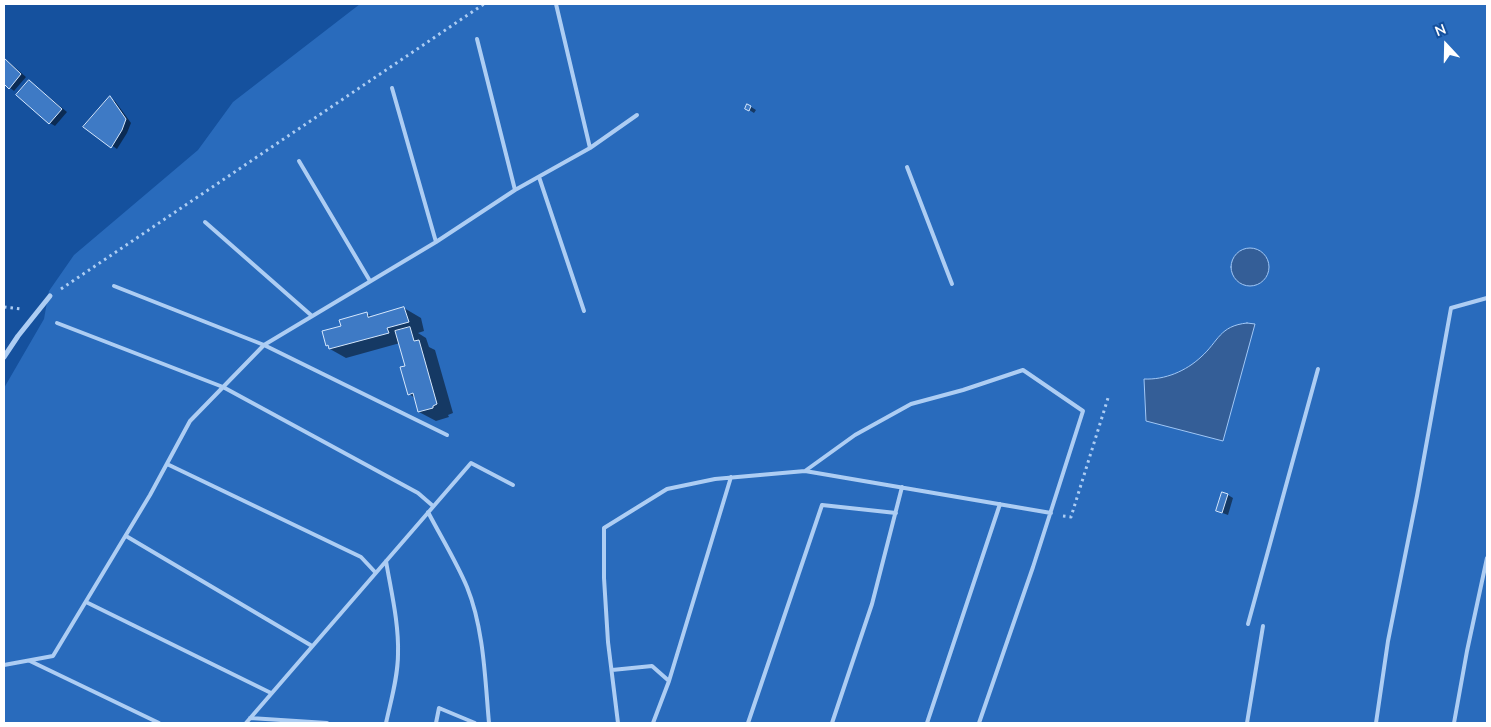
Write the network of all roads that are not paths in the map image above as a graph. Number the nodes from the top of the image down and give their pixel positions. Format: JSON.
{"nodes":[{"id":1,"x":556,"y":4,"type":"edge"},
{"id":2,"x":477,"y":38,"type":"dead end"},
{"id":3,"x":392,"y":88,"type":"dead end"},
{"id":4,"x":637,"y":115,"type":"dead end"},
{"id":5,"x":590,"y":148,"type":"junction"},
{"id":6,"x":299,"y":161,"type":"dead end"},
{"id":7,"x":908,"y":167,"type":"dead end"},
{"id":8,"x":539,"y":177,"type":"junction"},
{"id":9,"x":515,"y":190,"type":"junction"},
{"id":10,"x":205,"y":222,"type":"dead end"},
{"id":11,"x":436,"y":242,"type":"junction"},
{"id":12,"x":370,"y":281,"type":"junction"},
{"id":13,"x":952,"y":284,"type":"dead end"},
{"id":14,"x":114,"y":286,"type":"dead end"},
{"id":15,"x":50,"y":296,"type":"road end"},
{"id":16,"x":1487,"y":298,"type":"edge"},
{"id":17,"x":584,"y":311,"type":"dead end"},
{"id":18,"x":312,"y":316,"type":"junction"},
{"id":19,"x":57,"y":324,"type":"dead end"},
{"id":20,"x":264,"y":345,"type":"junction"},
{"id":21,"x":4,"y":357,"type":"edge"},
{"id":22,"x":1318,"y":369,"type":"dead end"},
{"id":23,"x":222,"y":387,"type":"junction"},
{"id":24,"x":447,"y":435,"type":"dead end"},
{"id":25,"x":167,"y":464,"type":"junction"},
{"id":26,"x":805,"y":471,"type":"junction"},
{"id":27,"x":731,"y":477,"type":"junction"},
{"id":28,"x":513,"y":485,"type":"dead end"},
{"id":29,"x":902,"y":488,"type":"junction"},
{"id":30,"x":1000,"y":504,"type":"junction"},
{"id":31,"x":433,"y":506,"type":"junction"},
{"id":32,"x":428,"y":512,"type":"junction"},
{"id":33,"x":896,"y":513,"type":"junction"},
{"id":34,"x":1051,"y":513,"type":"junction"},
{"id":35,"x":126,"y":536,"type":"junction"},
{"id":36,"x":1487,"y":558,"type":"edge"},
{"id":37,"x":386,"y":561,"type":"junction"},
{"id":38,"x":375,"y":572,"type":"junction"},
{"id":39,"x":86,"y":602,"type":"junction"},
{"id":40,"x":1248,"y":624,"type":"dead end"},
{"id":41,"x":1263,"y":626,"type":"dead end"},
{"id":42,"x":312,"y":646,"type":"junction"},
{"id":43,"x":30,"y":661,"type":"junction"},
{"id":44,"x":4,"y":665,"type":"edge"},
{"id":45,"x":612,"y":670,"type":"junction"},
{"id":46,"x":670,"y":681,"type":"junction"},
{"id":47,"x":271,"y":693,"type":"junction"},
{"id":48,"x":250,"y":718,"type":"junction"},
{"id":49,"x":386,"y":722,"type":"edge"},
{"id":50,"x":159,"y":723,"type":"edge"},
{"id":51,"x":246,"y":723,"type":"edge"},
{"id":52,"x":327,"y":723,"type":"edge"},
{"id":53,"x":382,"y":723,"type":"edge"},
{"id":54,"x":436,"y":723,"type":"edge"},
{"id":55,"x":476,"y":723,"type":"edge"},
{"id":56,"x":489,"y":723,"type":"edge"},
{"id":57,"x":618,"y":723,"type":"edge"},
{"id":58,"x":653,"y":723,"type":"edge"},
{"id":59,"x":748,"y":723,"type":"edge"},
{"id":60,"x":832,"y":723,"type":"edge"},
{"id":61,"x":927,"y":723,"type":"edge"},
{"id":62,"x":980,"y":723,"type":"edge"},
{"id":63,"x":1247,"y":723,"type":"edge"},
{"id":64,"x":1376,"y":723,"type":"edge"},
{"id":65,"x":1454,"y":723,"type":"edge"}],
"edges":[{"from":1,"to":5,"type":"lane"},
{"from":2,"to":9,"type":"lane"},
{"from":3,"to":11,"type":"lane"},
{"from":4,"to":5,"type":"lane"},
{"from":5,"to":8,"type":"lane"},
{"from":6,"to":12,"type":"lane"},
{"from":7,"to":13,"type":"lane"},
{"from":8,"to":9,"type":"lane"},
{"from":8,"to":17,"type":"lane"},
{"from":9,"to":11,"type":"lane"},
{"from":10,"to":18,"type":"lane"},
{"from":11,"to":12,"type":"lane"},
{"from":12,"to":18,"type":"lane"},
{"from":14,"to":20,"type":"lane"},
{"from":15,"to":21,"type":"street"},
{"from":16,"to":64,"type":"lane"},
{"from":18,"to":20,"type":"lane"},
{"from":19,"to":23,"type":"lane"},
{"from":20,"to":23,"type":"lane"},
{"from":20,"to":24,"type":"lane"},
{"from":22,"to":40,"type":"lane"},
{"from":23,"to":25,"type":"lane"},
{"from":23,"to":31,"type":"lane"},
{"from":25,"to":35,"type":"lane"},
{"from":25,"to":38,"type":"lane"},
{"from":26,"to":27,"type":"lane"},
{"from":26,"to":29,"type":"lane"},
{"from":26,"to":34,"type":"lane"},
{"from":27,"to":45,"type":"lane"},
{"from":27,"to":46,"type":"lane"},
{"from":28,"to":31,"type":"lane"},
{"from":29,"to":30,"type":"lane"},
{"from":29,"to":33,"type":"lane"},
{"from":30,"to":34,"type":"lane"},
{"from":30,"to":61,"type":"lane"},
{"from":31,"to":32,"type":"lane"},
{"from":32,"to":37,"type":"lane"},
{"from":32,"to":56,"type":"lane"},
{"from":33,"to":59,"type":"lane"},
{"from":33,"to":60,"type":"lane"},
{"from":34,"to":62,"type":"lane"},
{"from":35,"to":39,"type":"lane"},
{"from":35,"to":42,"type":"lane"},
{"from":36,"to":65,"type":"lane"},
{"from":37,"to":38,"type":"lane"},
{"from":37,"to":49,"type":"lane"},
{"from":38,"to":42,"type":"lane"},
{"from":39,"to":43,"type":"lane"},
{"from":39,"to":47,"type":"lane"},
{"from":41,"to":63,"type":"lane"},
{"from":42,"to":47,"type":"lane"},
{"from":43,"to":44,"type":"lane"},
{"from":43,"to":50,"type":"lane"},
{"from":45,"to":46,"type":"lane"},
{"from":45,"to":57,"type":"lane"},
{"from":46,"to":58,"type":"lane"},
{"from":47,"to":48,"type":"lane"},
{"from":48,"to":51,"type":"lane"},
{"from":48,"to":52,"type":"lane"},
{"from":49,"to":53,"type":"lane"},
{"from":54,"to":55,"type":"lane"}]}
